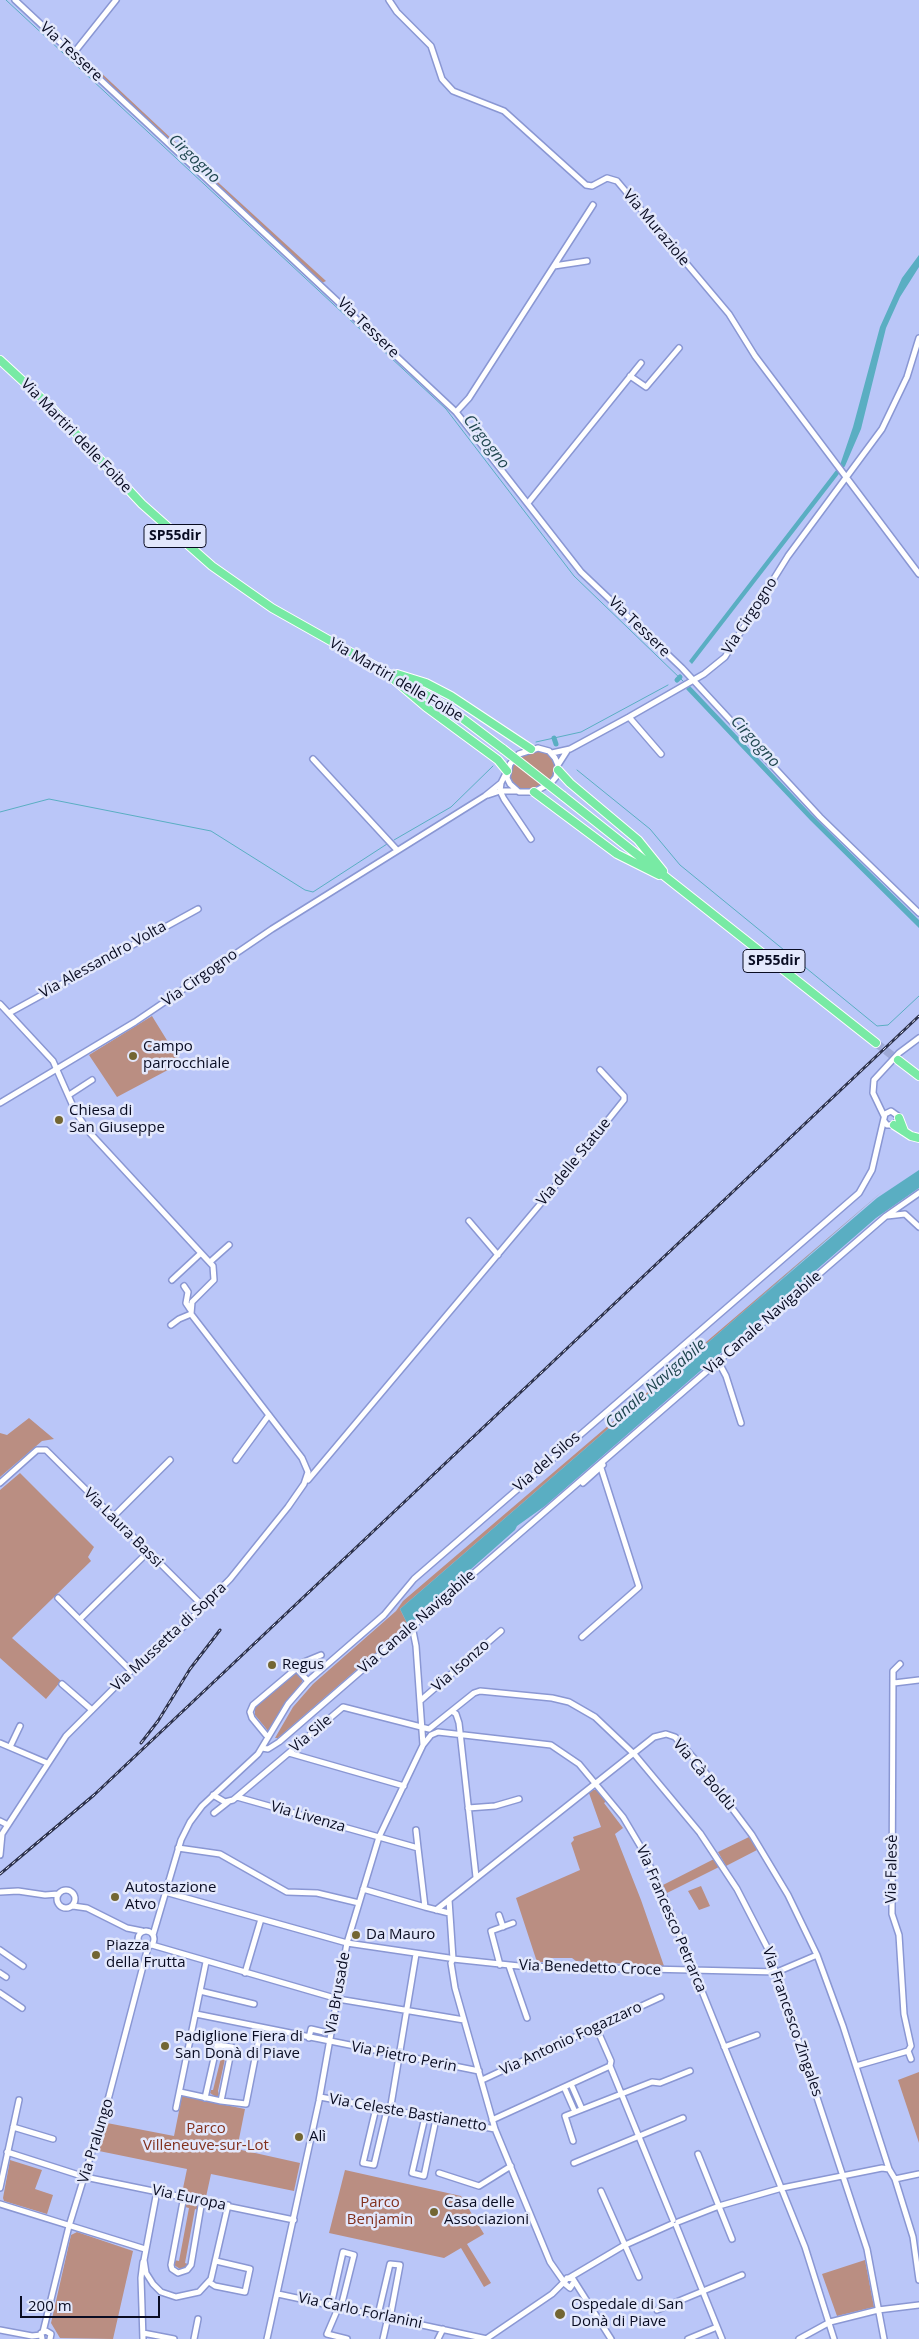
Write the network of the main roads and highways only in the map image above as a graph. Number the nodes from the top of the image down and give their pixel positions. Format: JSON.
{"nodes":[{"id":1,"x":0,"y":360,"type":"edge"},
{"id":2,"x":383,"y":670,"type":"junction"},
{"id":3,"x":531,"y":749,"type":"road end"},
{"id":4,"x":558,"y":768,"type":"road end"},
{"id":5,"x":507,"y":771,"type":"road end"},
{"id":6,"x":534,"y":792,"type":"road end"},
{"id":7,"x":670,"y":880,"type":"junction"},
{"id":8,"x":876,"y":1043,"type":"tunnel mouth"},
{"id":9,"x":898,"y":1060,"type":"tunnel mouth"},
{"id":10,"x":919,"y":1076,"type":"edge"},
{"id":11,"x":899,"y":1118,"type":"road end"},
{"id":12,"x":893,"y":1126,"type":"road end"},
{"id":13,"x":904,"y":1132,"type":"junction"},
{"id":14,"x":919,"y":1138,"type":"edge"}],
"edges":[{"from":1,"to":2,"type":"highway","name":"Via Martiri delle Foibe","number":"SP55dir"},
{"from":2,"to":3,"type":"highway"},
{"from":2,"to":5,"type":"highway"},
{"from":2,"to":7,"type":"highway","name":"Via Martiri delle Foibe","number":"SP55dir","bridge":true},
{"from":4,"to":7,"type":"highway"},
{"from":6,"to":7,"type":"highway"},
{"from":7,"to":8,"type":"highway","name":"Via Martiri delle Foibe","number":"SP55dir"},
{"from":9,"to":10,"type":"highway"},
{"from":11,"to":13,"type":"highway"},
{"from":12,"to":13,"type":"highway"},
{"from":13,"to":14,"type":"highway"}]}
